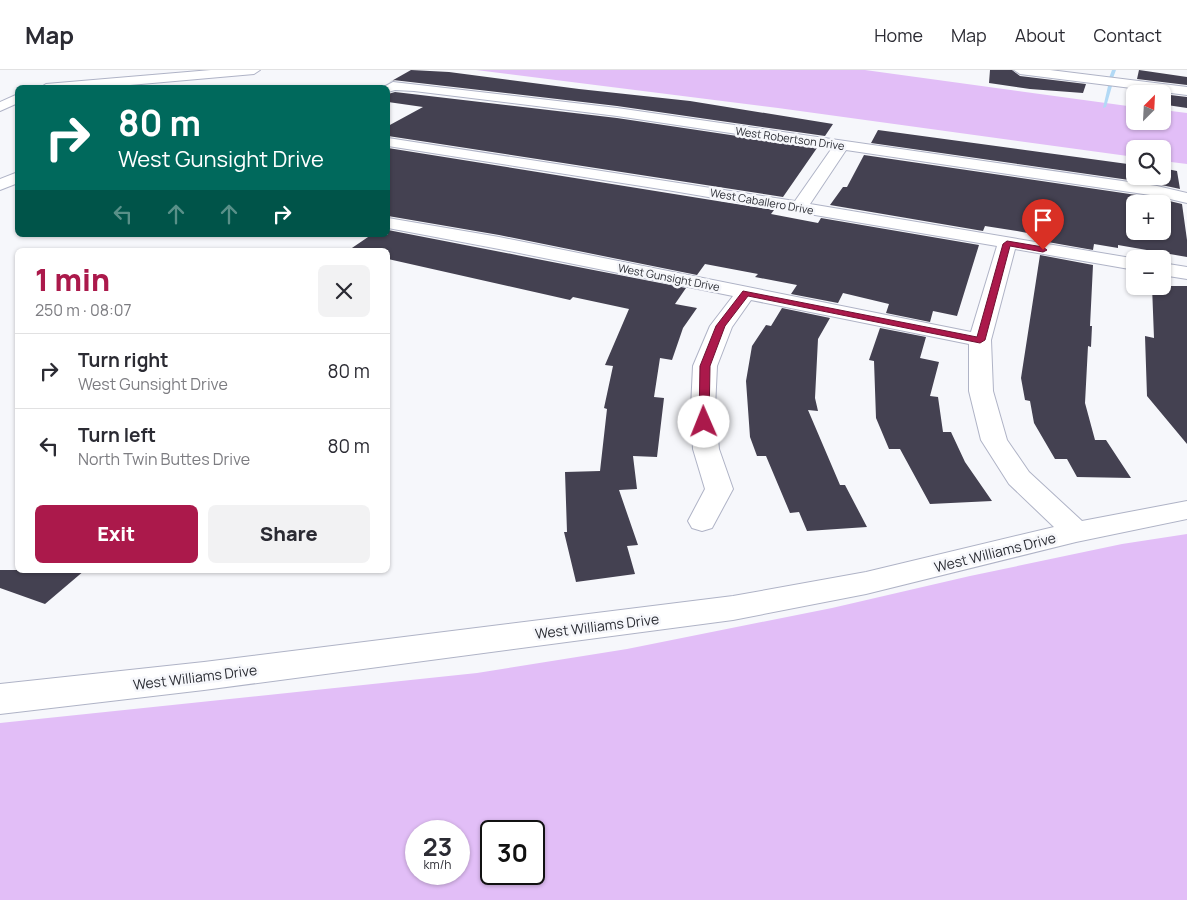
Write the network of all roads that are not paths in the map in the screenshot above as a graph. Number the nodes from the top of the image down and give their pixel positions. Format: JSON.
{"nodes":[{"id":1,"x":254,"y":70,"type":"edge"},
{"id":2,"x":1020,"y":70,"type":"edge"},
{"id":3,"x":182,"y":78,"type":"edge"},
{"id":4,"x":87,"y":85,"type":"edge"},
{"id":5,"x":390,"y":87,"type":"edge"},
{"id":6,"x":1187,"y":91,"type":"edge"},
{"id":7,"x":15,"y":100,"type":"edge"},
{"id":8,"x":0,"y":107,"type":"edge"},
{"id":9,"x":390,"y":142,"type":"edge"},
{"id":10,"x":842,"y":145,"type":"junction"},
{"id":11,"x":15,"y":179,"type":"edge"},
{"id":12,"x":0,"y":185,"type":"edge"},
{"id":13,"x":1187,"y":198,"type":"edge"},
{"id":14,"x":799,"y":208,"type":"junction"},
{"id":15,"x":390,"y":223,"type":"edge"},
{"id":16,"x":1007,"y":244,"type":"junction"},
{"id":17,"x":1126,"y":263,"type":"edge"},
{"id":18,"x":1171,"y":270,"type":"edge"},
{"id":19,"x":1187,"y":273,"type":"edge"},
{"id":20,"x":746,"y":293,"type":"junction"},
{"id":21,"x":980,"y":340,"type":"junction"},
{"id":22,"x":1187,"y":510,"type":"edge"},
{"id":23,"x":702,"y":521,"type":"dead end"},
{"id":24,"x":1076,"y":532,"type":"junction"},
{"id":25,"x":0,"y":699,"type":"edge"}],
"edges":[{"from":1,"to":3,"type":"street"},
{"from":2,"to":6,"type":"street"},
{"from":3,"to":4,"type":"street"},
{"from":5,"to":10,"type":"street","name":"West Robertson Drive"},
{"from":7,"to":8,"type":"street"},
{"from":9,"to":14,"type":"street","name":"West Caballero Drive"},
{"from":10,"to":13,"type":"street","name":"West Robertson Drive"},
{"from":10,"to":14,"type":"street"},
{"from":11,"to":12,"type":"street"},
{"from":14,"to":16,"type":"street","name":"West Caballero Drive"},
{"from":15,"to":20,"type":"street","name":"West Gunsight Drive"},
{"from":16,"to":17,"type":"street","name":"West Caballero Drive"},
{"from":16,"to":21,"type":"street"},
{"from":18,"to":19,"type":"street"},
{"from":20,"to":21,"type":"street","name":"West Gunsight Drive"},
{"from":20,"to":23,"type":"street"},
{"from":21,"to":24,"type":"street"},
{"from":22,"to":24,"type":"street","name":"West Williams Drive"},
{"from":24,"to":25,"type":"street","name":"West Williams Drive"}]}
